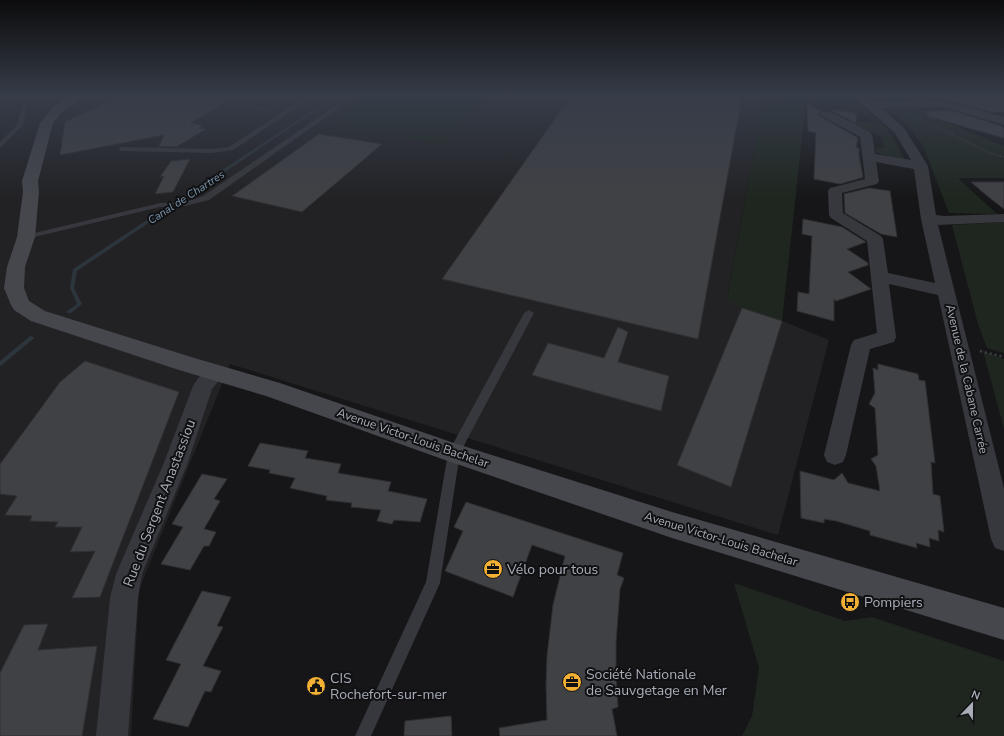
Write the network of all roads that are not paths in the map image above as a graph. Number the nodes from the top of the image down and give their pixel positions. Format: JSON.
{"nodes":[{"id":1,"x":15,"y":130,"type":"edge"},
{"id":2,"x":45,"y":130,"type":"edge"},
{"id":3,"x":260,"y":130,"type":"edge"},
{"id":4,"x":304,"y":130,"type":"edge"},
{"id":5,"x":857,"y":130,"type":"edge"},
{"id":6,"x":899,"y":130,"type":"edge"},
{"id":7,"x":0,"y":146,"type":"edge"},
{"id":8,"x":121,"y":149,"type":"dead end"},
{"id":9,"x":868,"y":157,"type":"junction"},
{"id":10,"x":921,"y":166,"type":"junction"},
{"id":11,"x":1004,"y":218,"type":"edge"},
{"id":12,"x":929,"y":219,"type":"junction"},
{"id":13,"x":26,"y":237,"type":"junction"},
{"id":14,"x":880,"y":277,"type":"junction"},
{"id":15,"x":947,"y":291,"type":"junction"},
{"id":16,"x":529,"y":313,"type":"dead end"},
{"id":17,"x":216,"y":372,"type":"junction"},
{"id":18,"x":454,"y":453,"type":"junction"},
{"id":19,"x":835,"y":454,"type":"dead end"},
{"id":20,"x":1004,"y":539,"type":"edge"},
{"id":21,"x":1004,"y":624,"type":"edge"},
{"id":22,"x":112,"y":736,"type":"edge"},
{"id":23,"x":363,"y":736,"type":"edge"}],
"edges":[{"from":1,"to":7,"type":"lane"},
{"from":2,"to":13,"type":"main road","name":"Avenue Victor-Louis Bachelar"},
{"from":3,"to":8,"type":"lane"},
{"from":4,"to":13,"type":"lane"},
{"from":5,"to":9,"type":"street"},
{"from":6,"to":10,"type":"street"},
{"from":9,"to":10,"type":"street"},
{"from":9,"to":14,"type":"street"},
{"from":10,"to":12,"type":"street","name":"Avenue de la Cabane Carrée"},
{"from":11,"to":12,"type":"street"},
{"from":12,"to":15,"type":"street","name":"Avenue de la Cabane Carrée"},
{"from":13,"to":17,"type":"main road","name":"Avenue Victor-Louis Bachelar"},
{"from":14,"to":15,"type":"street"},
{"from":14,"to":19,"type":"street"},
{"from":15,"to":20,"type":"street","name":"Avenue de la Cabane Carrée"},
{"from":16,"to":18,"type":"lane"},
{"from":17,"to":18,"type":"main road","name":"Avenue Victor-Louis Bachelar"},
{"from":17,"to":22,"type":"street","name":"Rue du Sergent Anastassiou"},
{"from":18,"to":21,"type":"main road","name":"Avenue Victor-Louis Bachelar"},
{"from":18,"to":23,"type":"lane"}]}
